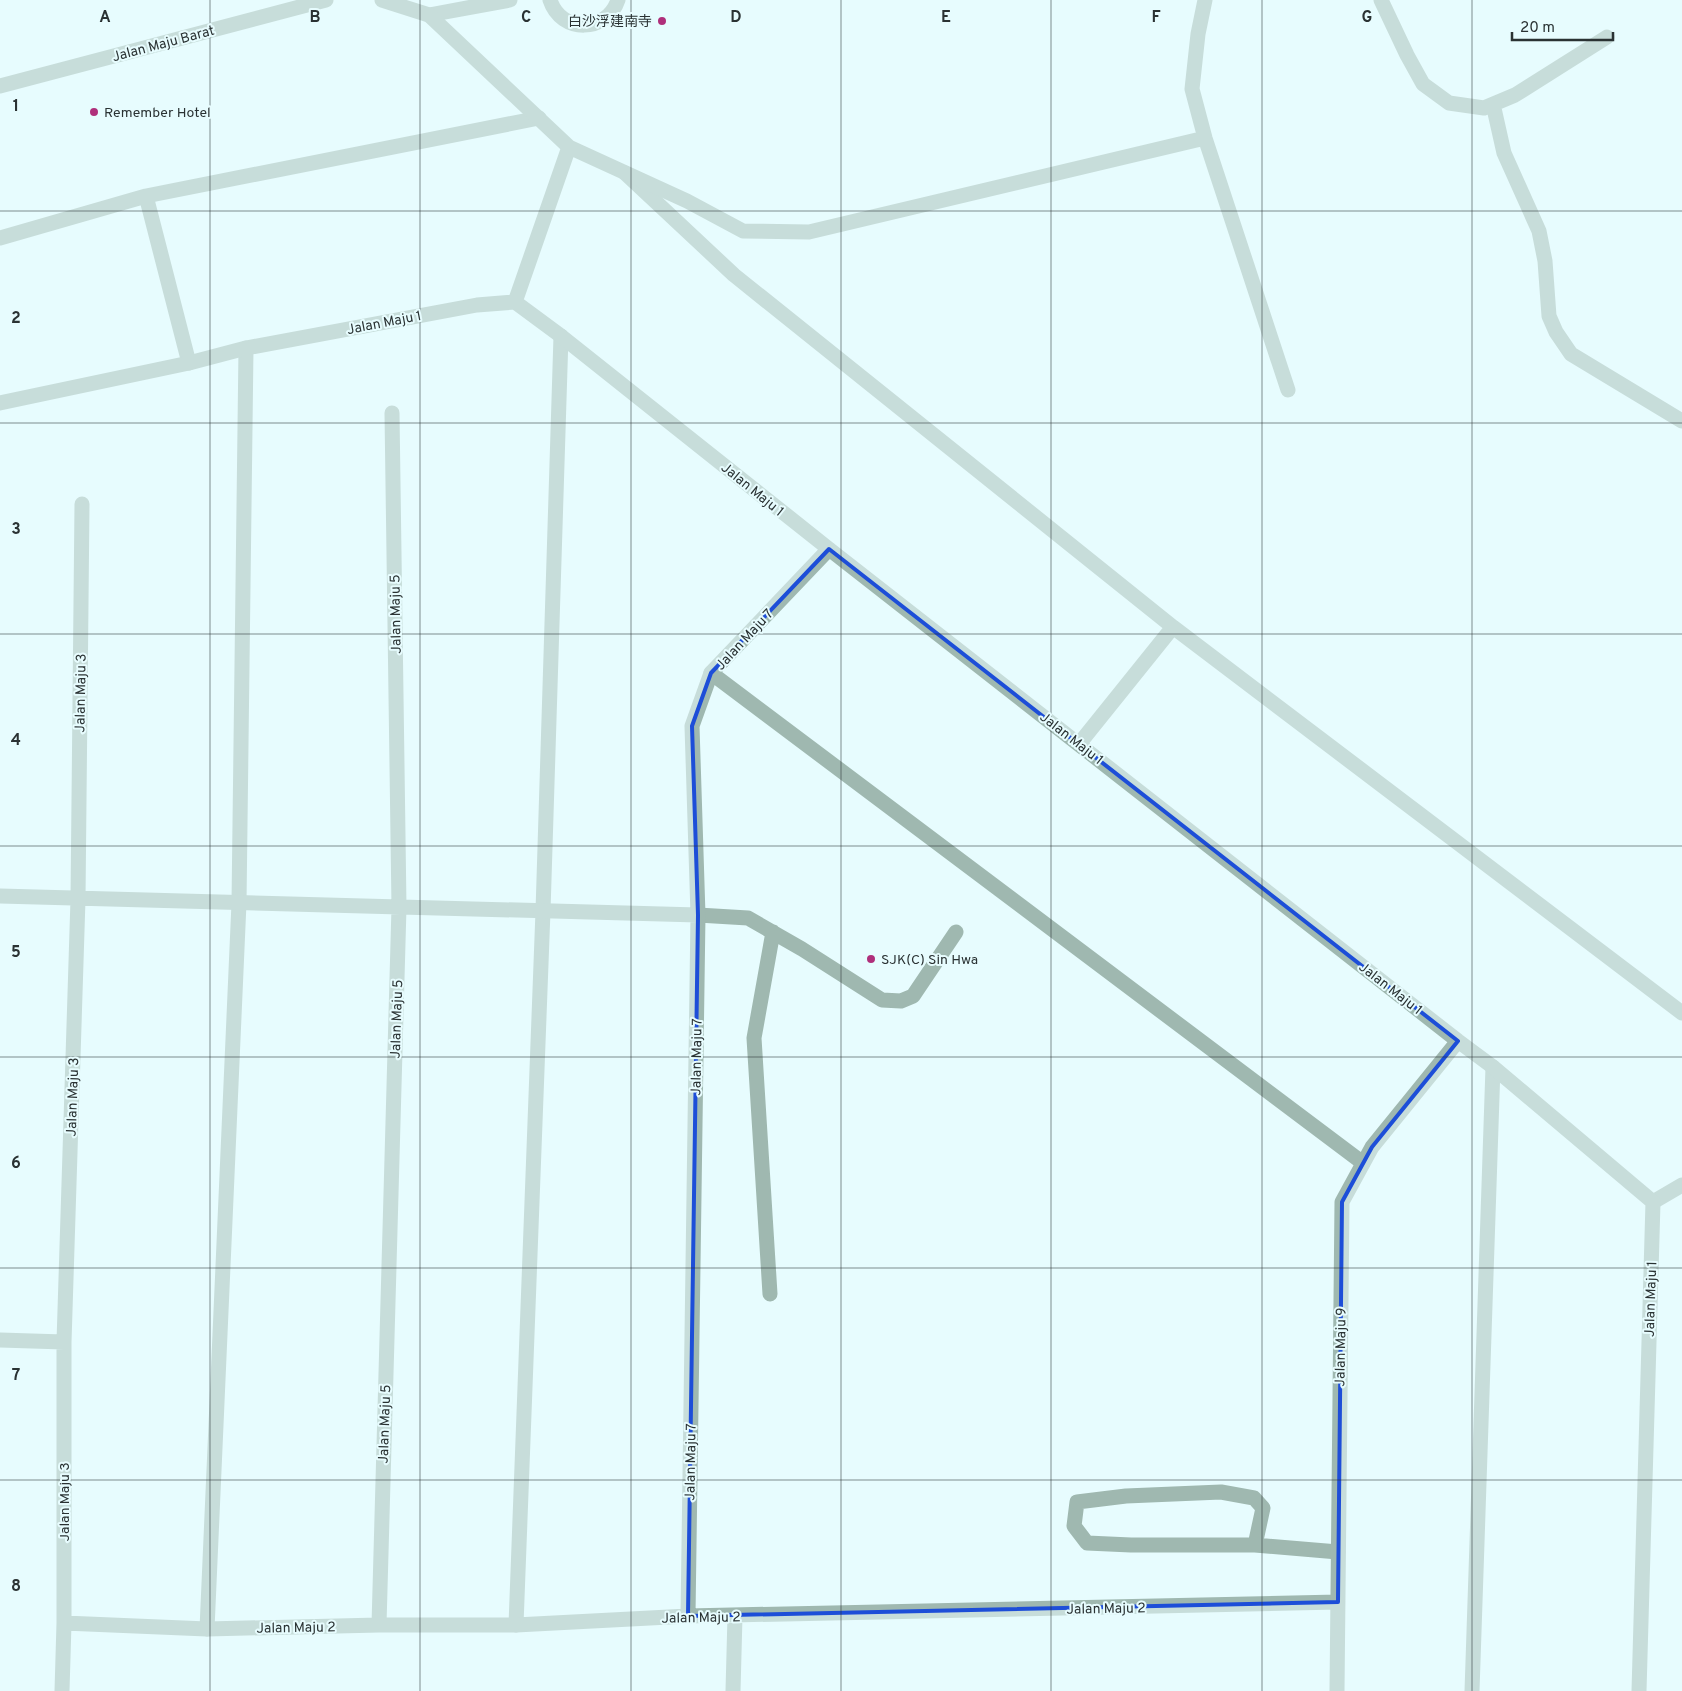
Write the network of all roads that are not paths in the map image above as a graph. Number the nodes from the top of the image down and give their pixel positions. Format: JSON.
{"nodes":[{"id":1,"x":326,"y":0,"type":"edge"},
{"id":2,"x":382,"y":0,"type":"edge"},
{"id":3,"x":510,"y":0,"type":"edge"},
{"id":4,"x":550,"y":0,"type":"edge"},
{"id":5,"x":618,"y":0,"type":"edge"},
{"id":6,"x":1205,"y":0,"type":"edge"},
{"id":7,"x":1381,"y":0,"type":"edge"},
{"id":8,"x":429,"y":14,"type":"junction"},
{"id":9,"x":1606,"y":37,"type":"dead end"},
{"id":10,"x":0,"y":86,"type":"edge"},
{"id":11,"x":1493,"y":104,"type":"junction"},
{"id":12,"x":539,"y":118,"type":"junction"},
{"id":13,"x":1205,"y":138,"type":"junction"},
{"id":14,"x":569,"y":147,"type":"junction"},
{"id":15,"x":622,"y":171,"type":"junction"},
{"id":16,"x":146,"y":196,"type":"junction"},
{"id":17,"x":0,"y":238,"type":"edge"},
{"id":18,"x":515,"y":302,"type":"junction"},
{"id":19,"x":562,"y":336,"type":"junction"},
{"id":20,"x":246,"y":348,"type":"junction"},
{"id":21,"x":189,"y":363,"type":"junction"},
{"id":22,"x":1288,"y":390,"type":"dead end"},
{"id":23,"x":0,"y":403,"type":"edge"},
{"id":24,"x":392,"y":413,"type":"dead end"},
{"id":25,"x":1682,"y":421,"type":"edge"},
{"id":26,"x":82,"y":504,"type":"dead end"},
{"id":27,"x":829,"y":549,"type":"junction"},
{"id":28,"x":1173,"y":627,"type":"junction"},
{"id":29,"x":712,"y":673,"type":"junction"},
{"id":30,"x":1080,"y":744,"type":"junction"},
{"id":31,"x":0,"y":896,"type":"edge"},
{"id":32,"x":78,"y":899,"type":"junction"},
{"id":33,"x":239,"y":903,"type":"junction"},
{"id":34,"x":399,"y":907,"type":"junction"},
{"id":35,"x":543,"y":911,"type":"junction"},
{"id":36,"x":698,"y":915,"type":"junction"},
{"id":37,"x":772,"y":932,"type":"junction"},
{"id":38,"x":956,"y":932,"type":"dead end"},
{"id":39,"x":1682,"y":1013,"type":"edge"},
{"id":40,"x":1458,"y":1041,"type":"junction"},
{"id":41,"x":1494,"y":1067,"type":"junction"},
{"id":42,"x":1363,"y":1163,"type":"junction"},
{"id":43,"x":1682,"y":1185,"type":"edge"},
{"id":44,"x":1653,"y":1202,"type":"junction"},
{"id":45,"x":770,"y":1294,"type":"dead end"},
{"id":46,"x":0,"y":1340,"type":"edge"},
{"id":47,"x":64,"y":1342,"type":"junction"},
{"id":48,"x":1255,"y":1545,"type":"junction"},
{"id":49,"x":1338,"y":1552,"type":"junction"},
{"id":50,"x":1338,"y":1602,"type":"junction"},
{"id":51,"x":688,"y":1616,"type":"junction"},
{"id":52,"x":735,"y":1616,"type":"junction"},
{"id":53,"x":64,"y":1623,"type":"junction"},
{"id":54,"x":379,"y":1625,"type":"junction"},
{"id":55,"x":516,"y":1625,"type":"junction"},
{"id":56,"x":208,"y":1629,"type":"junction"},
{"id":57,"x":62,"y":1691,"type":"edge"},
{"id":58,"x":732,"y":1691,"type":"edge"},
{"id":59,"x":1337,"y":1691,"type":"edge"},
{"id":60,"x":1472,"y":1691,"type":"edge"},
{"id":61,"x":1639,"y":1691,"type":"edge"}],
"edges":[{"from":1,"to":10,"type":"street","name":"Jalan Maju Barat"},
{"from":2,"to":8,"type":"street"},
{"from":3,"to":8,"type":"street"},
{"from":4,"to":5,"type":"street"},
{"from":6,"to":13,"type":"street"},
{"from":7,"to":11,"type":"street"},
{"from":8,"to":12,"type":"street"},
{"from":9,"to":11,"type":"street"},
{"from":11,"to":25,"type":"street"},
{"from":12,"to":14,"type":"street"},
{"from":12,"to":16,"type":"street"},
{"from":13,"to":15,"type":"street"},
{"from":13,"to":22,"type":"street"},
{"from":14,"to":15,"type":"street"},
{"from":14,"to":18,"type":"street"},
{"from":15,"to":28,"type":"street"},
{"from":16,"to":17,"type":"street"},
{"from":16,"to":21,"type":"street"},
{"from":18,"to":19,"type":"street","name":"Jalan Maju 1"},
{"from":18,"to":20,"type":"street","name":"Jalan Maju 1"},
{"from":19,"to":27,"type":"street","name":"Jalan Maju 1"},
{"from":19,"to":35,"type":"street"},
{"from":20,"to":21,"type":"street","name":"Jalan Maju 1"},
{"from":20,"to":33,"type":"street"},
{"from":21,"to":23,"type":"street","name":"Jalan Maju 1"},
{"from":24,"to":34,"type":"street","name":"Jalan Maju 5"},
{"from":26,"to":32,"type":"street","name":"Jalan Maju 3"},
{"from":27,"to":29,"type":"street","name":"Jalan Maju 7"},
{"from":27,"to":30,"type":"street","name":"Jalan Maju 1"},
{"from":28,"to":30,"type":"street"},
{"from":28,"to":39,"type":"street"},
{"from":29,"to":36,"type":"street","name":"Jalan Maju 7"},
{"from":29,"to":42,"type":"street"},
{"from":30,"to":40,"type":"street","name":"Jalan Maju 1"},
{"from":31,"to":32,"type":"street"},
{"from":32,"to":33,"type":"street"},
{"from":32,"to":47,"type":"street","name":"Jalan Maju 3"},
{"from":33,"to":34,"type":"street"},
{"from":33,"to":56,"type":"street"},
{"from":34,"to":35,"type":"street"},
{"from":34,"to":54,"type":"street","name":"Jalan Maju 5"},
{"from":35,"to":36,"type":"street"},
{"from":35,"to":55,"type":"street"},
{"from":36,"to":37,"type":"street"},
{"from":36,"to":51,"type":"street","name":"Jalan Maju 7"},
{"from":37,"to":38,"type":"street"},
{"from":37,"to":45,"type":"street"},
{"from":40,"to":41,"type":"street","name":"Jalan Maju 1"},
{"from":40,"to":42,"type":"street","name":"Jalan Maju 9"},
{"from":41,"to":44,"type":"street","name":"Jalan Maju 1"},
{"from":41,"to":60,"type":"street"},
{"from":42,"to":49,"type":"street","name":"Jalan Maju 9"},
{"from":43,"to":44,"type":"street"},
{"from":44,"to":61,"type":"street","name":"Jalan Maju 1"},
{"from":46,"to":47,"type":"street"},
{"from":47,"to":53,"type":"street","name":"Jalan Maju 3"},
{"from":48,"to":48,"type":"street"},
{"from":48,"to":49,"type":"street"},
{"from":49,"to":50,"type":"street","name":"Jalan Maju 9"},
{"from":50,"to":52,"type":"street","name":"Jalan Maju 2"},
{"from":50,"to":59,"type":"street","name":"Jalan Maju 9"},
{"from":51,"to":52,"type":"street","name":"Jalan Maju 2"},
{"from":51,"to":55,"type":"street","name":"Jalan Maju 2"},
{"from":52,"to":58,"type":"street"},
{"from":53,"to":56,"type":"street","name":"Jalan Maju 2"},
{"from":53,"to":57,"type":"street","name":"Jalan Maju 3"},
{"from":54,"to":55,"type":"street","name":"Jalan Maju 2"},
{"from":54,"to":56,"type":"street","name":"Jalan Maju 2"}]}
